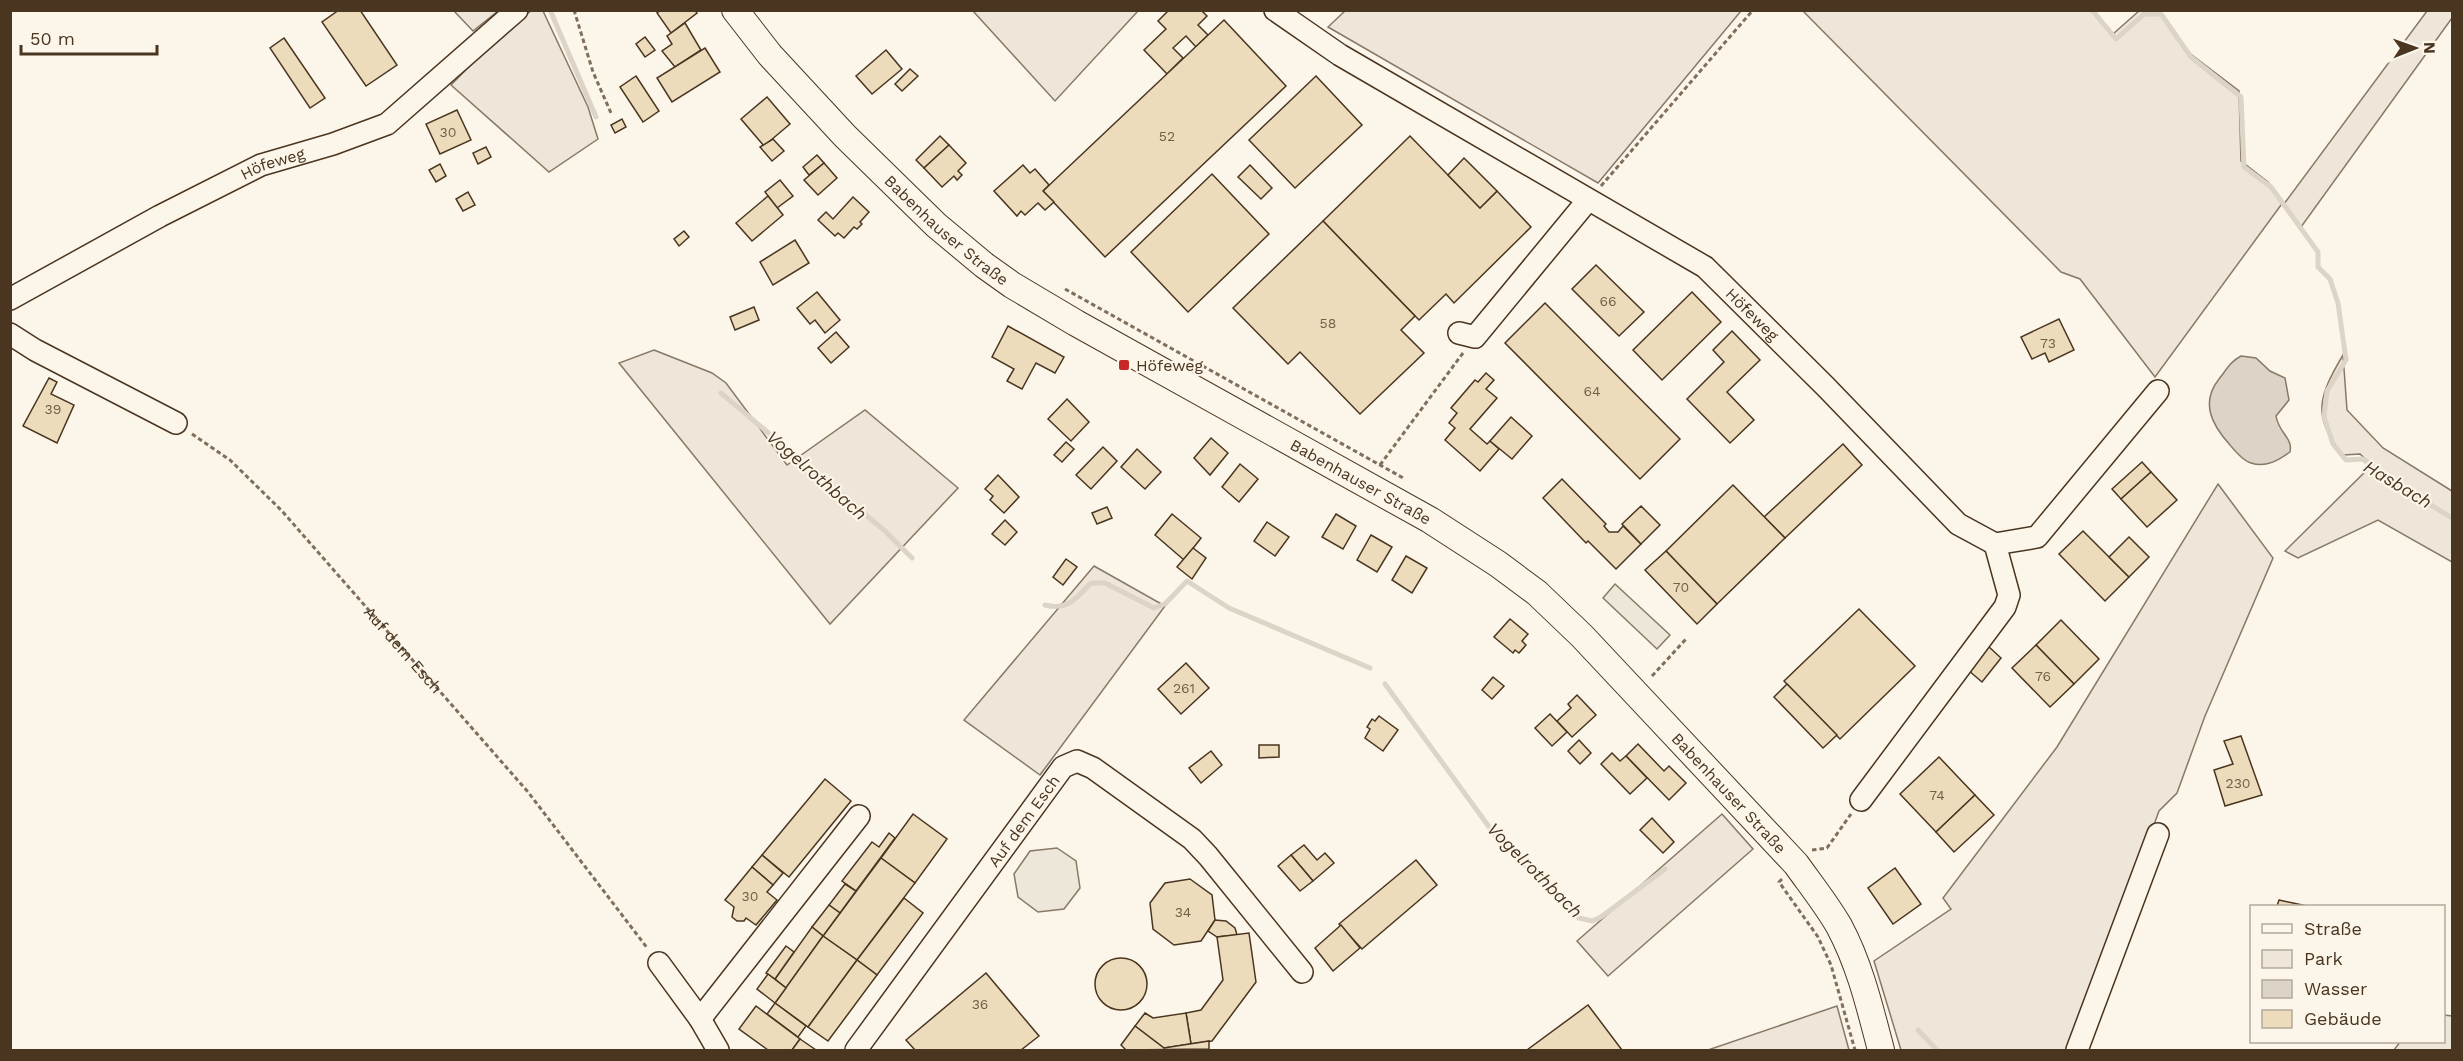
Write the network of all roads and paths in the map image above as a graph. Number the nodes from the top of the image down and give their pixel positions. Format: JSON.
{"nodes":[{"id":1,"x":517,"y":10,"type":"edge"},
{"id":2,"x":574,"y":10,"type":"edge"},
{"id":3,"x":735,"y":10,"type":"edge"},
{"id":4,"x":1275,"y":10,"type":"edge"},
{"id":5,"x":1753,"y":10,"type":"edge"},
{"id":6,"x":612,"y":113,"type":"dead end"},
{"id":7,"x":1588,"y":200,"type":"junction"},
{"id":8,"x":10,"y":299,"type":"edge"},
{"id":9,"x":10,"y":334,"type":"edge"},
{"id":10,"x":1467,"y":335,"type":"joint"},
{"id":11,"x":2158,"y":391,"type":"dead end"},
{"id":12,"x":176,"y":423,"type":"joint"},
{"id":13,"x":1380,"y":465,"type":"dead end"},
{"id":14,"x":1995,"y":544,"type":"junction"},
{"id":15,"x":1686,"y":639,"type":"dead end"},
{"id":16,"x":1652,"y":676,"type":"dead end"},
{"id":17,"x":1861,"y":800,"type":"joint"},
{"id":18,"x":859,"y":816,"type":"dead end"},
{"id":19,"x":2158,"y":834,"type":"dead end"},
{"id":20,"x":1811,"y":850,"type":"dead end"},
{"id":21,"x":1779,"y":882,"type":"dead end"},
{"id":22,"x":659,"y":963,"type":"joint"},
{"id":23,"x":1302,"y":972,"type":"dead end"},
{"id":24,"x":700,"y":1019,"type":"junction"},
{"id":25,"x":718,"y":1050,"type":"edge"},
{"id":26,"x":856,"y":1050,"type":"edge"},
{"id":27,"x":1855,"y":1050,"type":"edge"},
{"id":28,"x":1881,"y":1050,"type":"edge"},
{"id":29,"x":2077,"y":1050,"type":"edge"}],
"edges":[{"from":1,"to":8,"type":"street","name":"Höfeweg"},
{"from":2,"to":6,"type":"path"},
{"from":3,"to":28,"type":"main road","name":"Babenhauser Straße"},
{"from":4,"to":7,"type":"street","name":"Höfeweg"},
{"from":5,"to":7,"type":"path"},
{"from":7,"to":10,"type":"street"},
{"from":7,"to":14,"type":"street","name":"Höfeweg"},
{"from":9,"to":12,"type":"street"},
{"from":10,"to":13,"type":"path"},
{"from":11,"to":14,"type":"street"},
{"from":12,"to":22,"type":"path","name":"Auf dem Esch"},
{"from":14,"to":17,"type":"street"},
{"from":15,"to":16,"type":"path"},
{"from":17,"to":20,"type":"path"},
{"from":18,"to":24,"type":"street"},
{"from":19,"to":29,"type":"street"},
{"from":21,"to":27,"type":"path"},
{"from":22,"to":24,"type":"street"},
{"from":23,"to":26,"type":"street","name":"Auf dem Esch"},
{"from":24,"to":25,"type":"street"}]}
